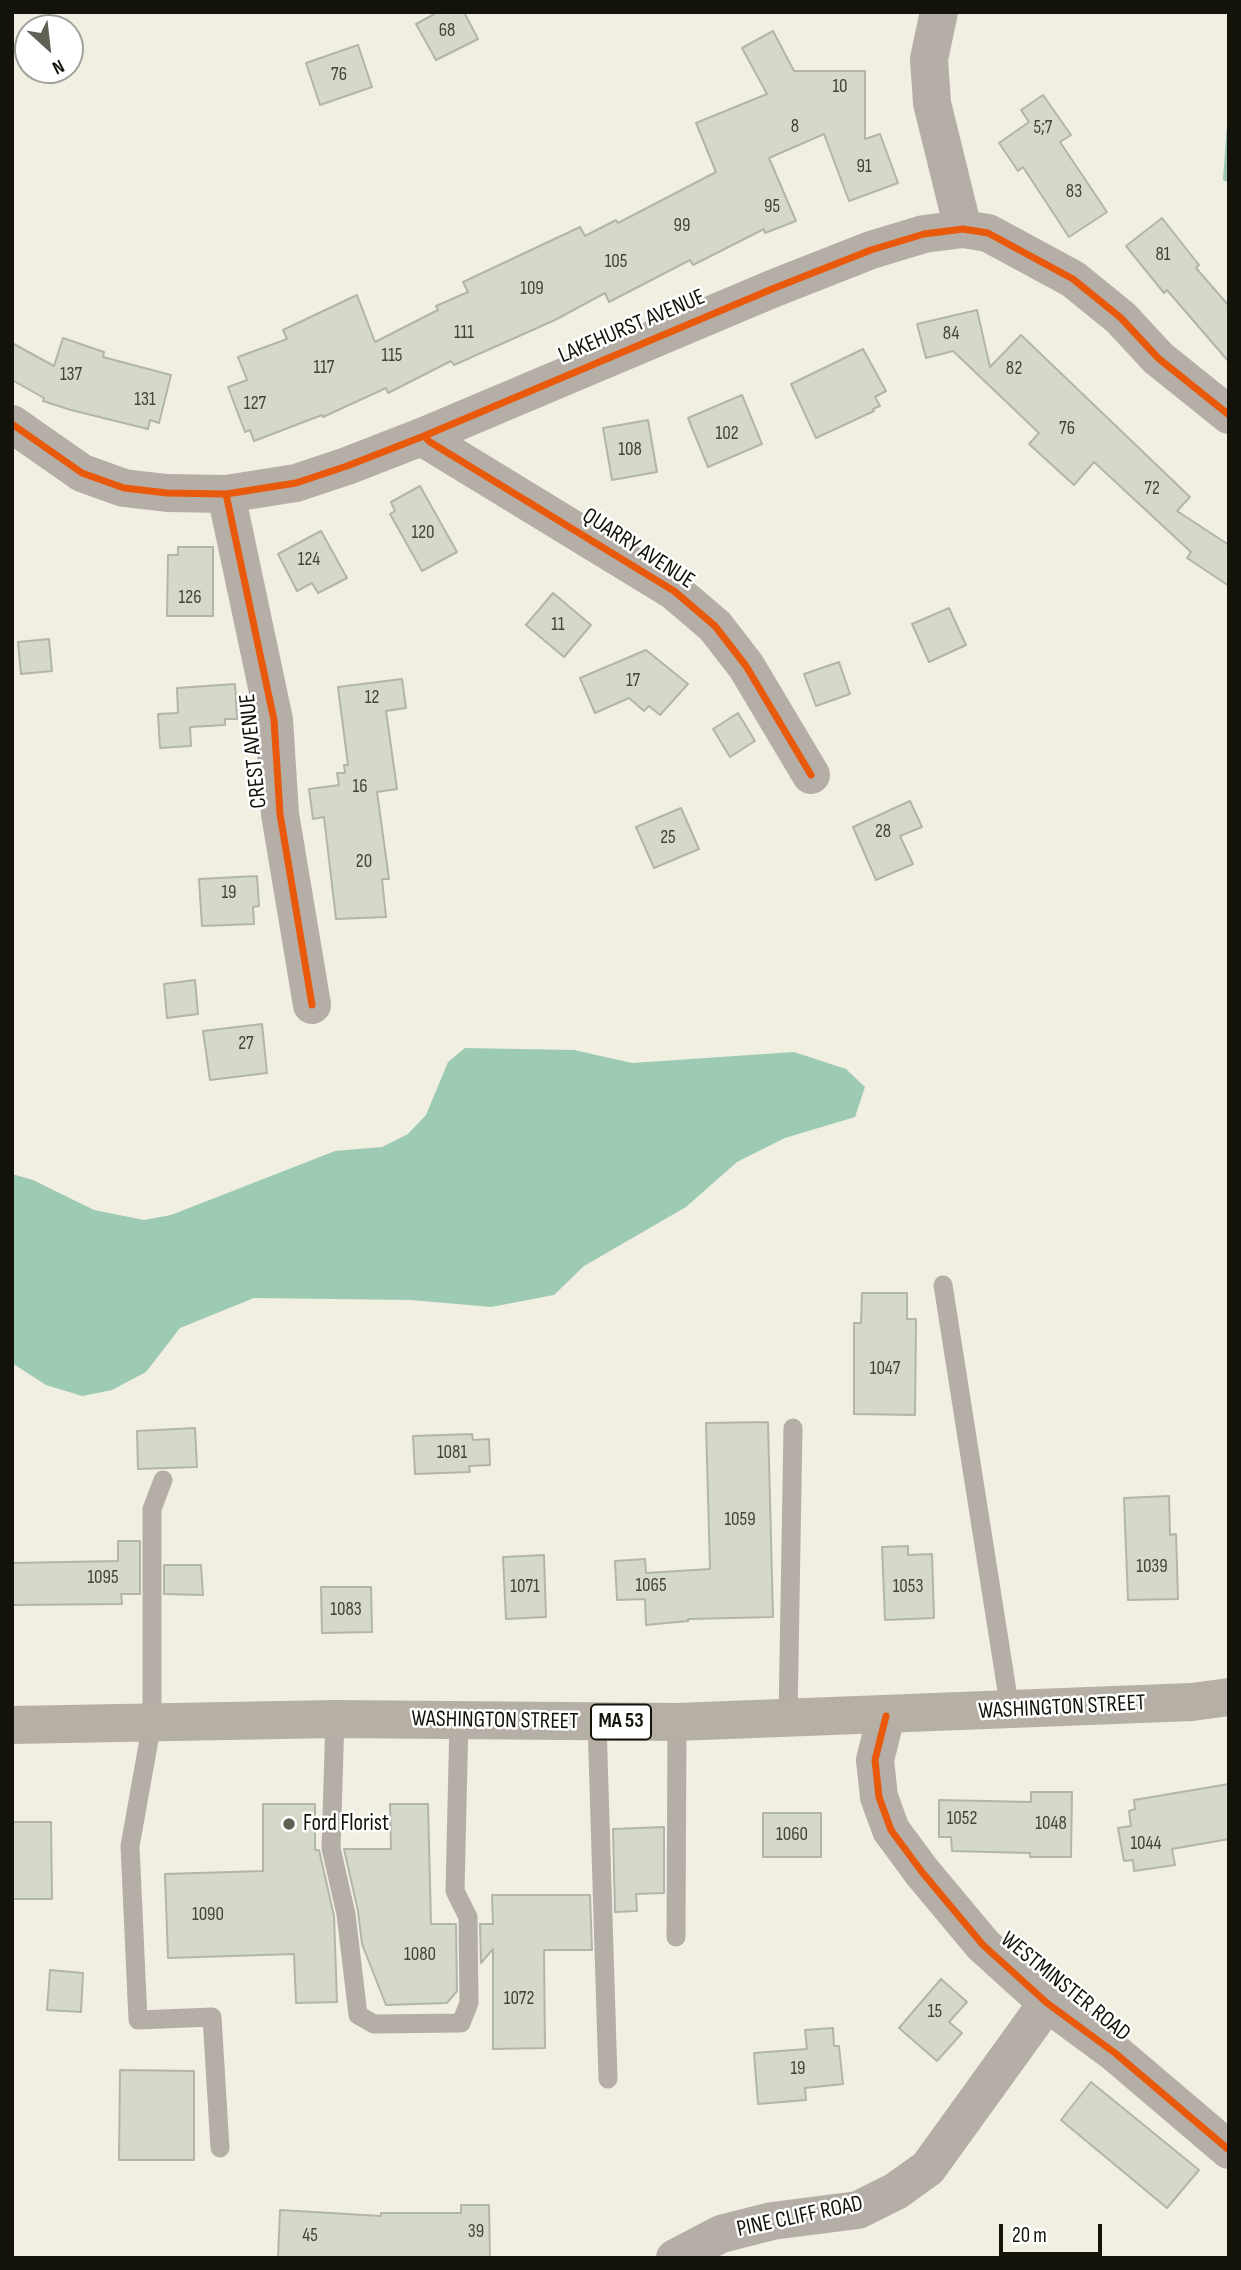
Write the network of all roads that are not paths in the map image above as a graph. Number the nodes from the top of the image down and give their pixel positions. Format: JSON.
{"nodes":[{"id":1,"x":939,"y":12,"type":"edge"},
{"id":2,"x":963,"y":229,"type":"junction"},
{"id":3,"x":1229,"y":415,"type":"edge"},
{"id":4,"x":12,"y":424,"type":"edge"},
{"id":5,"x":424,"y":436,"type":"junction"},
{"id":6,"x":226,"y":494,"type":"junction"},
{"id":7,"x":811,"y":775,"type":"dead end"},
{"id":8,"x":312,"y":1005,"type":"dead end"},
{"id":9,"x":943,"y":1285,"type":"dead end"},
{"id":10,"x":793,"y":1428,"type":"dead end"},
{"id":11,"x":163,"y":1480,"type":"dead end"},
{"id":12,"x":1229,"y":1697,"type":"edge"},
{"id":13,"x":1010,"y":1710,"type":"junction"},
{"id":14,"x":886,"y":1716,"type":"junction"},
{"id":15,"x":335,"y":1719,"type":"junction"},
{"id":16,"x":788,"y":1719,"type":"junction"},
{"id":17,"x":459,"y":1720,"type":"junction"},
{"id":18,"x":597,"y":1722,"type":"junction"},
{"id":19,"x":677,"y":1722,"type":"junction"},
{"id":20,"x":152,"y":1723,"type":"junction"},
{"id":21,"x":12,"y":1725,"type":"edge"},
{"id":22,"x":676,"y":1937,"type":"dead end"},
{"id":23,"x":1047,"y":2004,"type":"junction"},
{"id":24,"x":608,"y":2079,"type":"dead end"},
{"id":25,"x":220,"y":2148,"type":"dead end"},
{"id":26,"x":1229,"y":2150,"type":"edge"},
{"id":27,"x":675,"y":2258,"type":"edge"}],
"edges":[{"from":1,"to":2,"type":"street"},
{"from":2,"to":3,"type":"street","name":"LAKEHURST AVENUE"},
{"from":2,"to":5,"type":"street","name":"LAKEHURST AVENUE"},
{"from":4,"to":6,"type":"street","name":"LAKEHURST AVENUE"},
{"from":5,"to":6,"type":"street","name":"LAKEHURST AVENUE"},
{"from":5,"to":7,"type":"street","name":"QUARRY AVENUE"},
{"from":6,"to":8,"type":"street","name":"CREST AVENUE"},
{"from":9,"to":13,"type":"lane"},
{"from":10,"to":16,"type":"lane"},
{"from":11,"to":20,"type":"lane"},
{"from":12,"to":13,"type":"main road","name":"WASHINGTON STREET","number":"MA 53"},
{"from":13,"to":14,"type":"main road","name":"WASHINGTON STREET","number":"MA 53"},
{"from":14,"to":16,"type":"main road","name":"WASHINGTON STREET","number":"MA 53"},
{"from":14,"to":23,"type":"street","name":"WESTMINSTER ROAD"},
{"from":15,"to":17,"type":"main road","name":"WASHINGTON STREET","number":"MA 53"},
{"from":15,"to":17,"type":"lane"},
{"from":15,"to":20,"type":"main road","name":"WASHINGTON STREET","number":"MA 53"},
{"from":16,"to":19,"type":"main road","name":"WASHINGTON STREET","number":"MA 53"},
{"from":17,"to":18,"type":"main road","name":"WASHINGTON STREET","number":"MA 53"},
{"from":18,"to":19,"type":"main road","name":"WASHINGTON STREET","number":"MA 53"},
{"from":18,"to":24,"type":"lane"},
{"from":19,"to":22,"type":"lane"},
{"from":20,"to":21,"type":"main road","name":"WASHINGTON STREET","number":"MA 53"},
{"from":20,"to":25,"type":"lane"},
{"from":23,"to":26,"type":"street","name":"WESTMINSTER ROAD"},
{"from":23,"to":27,"type":"street","name":"PINE CLIFF ROAD"}]}
